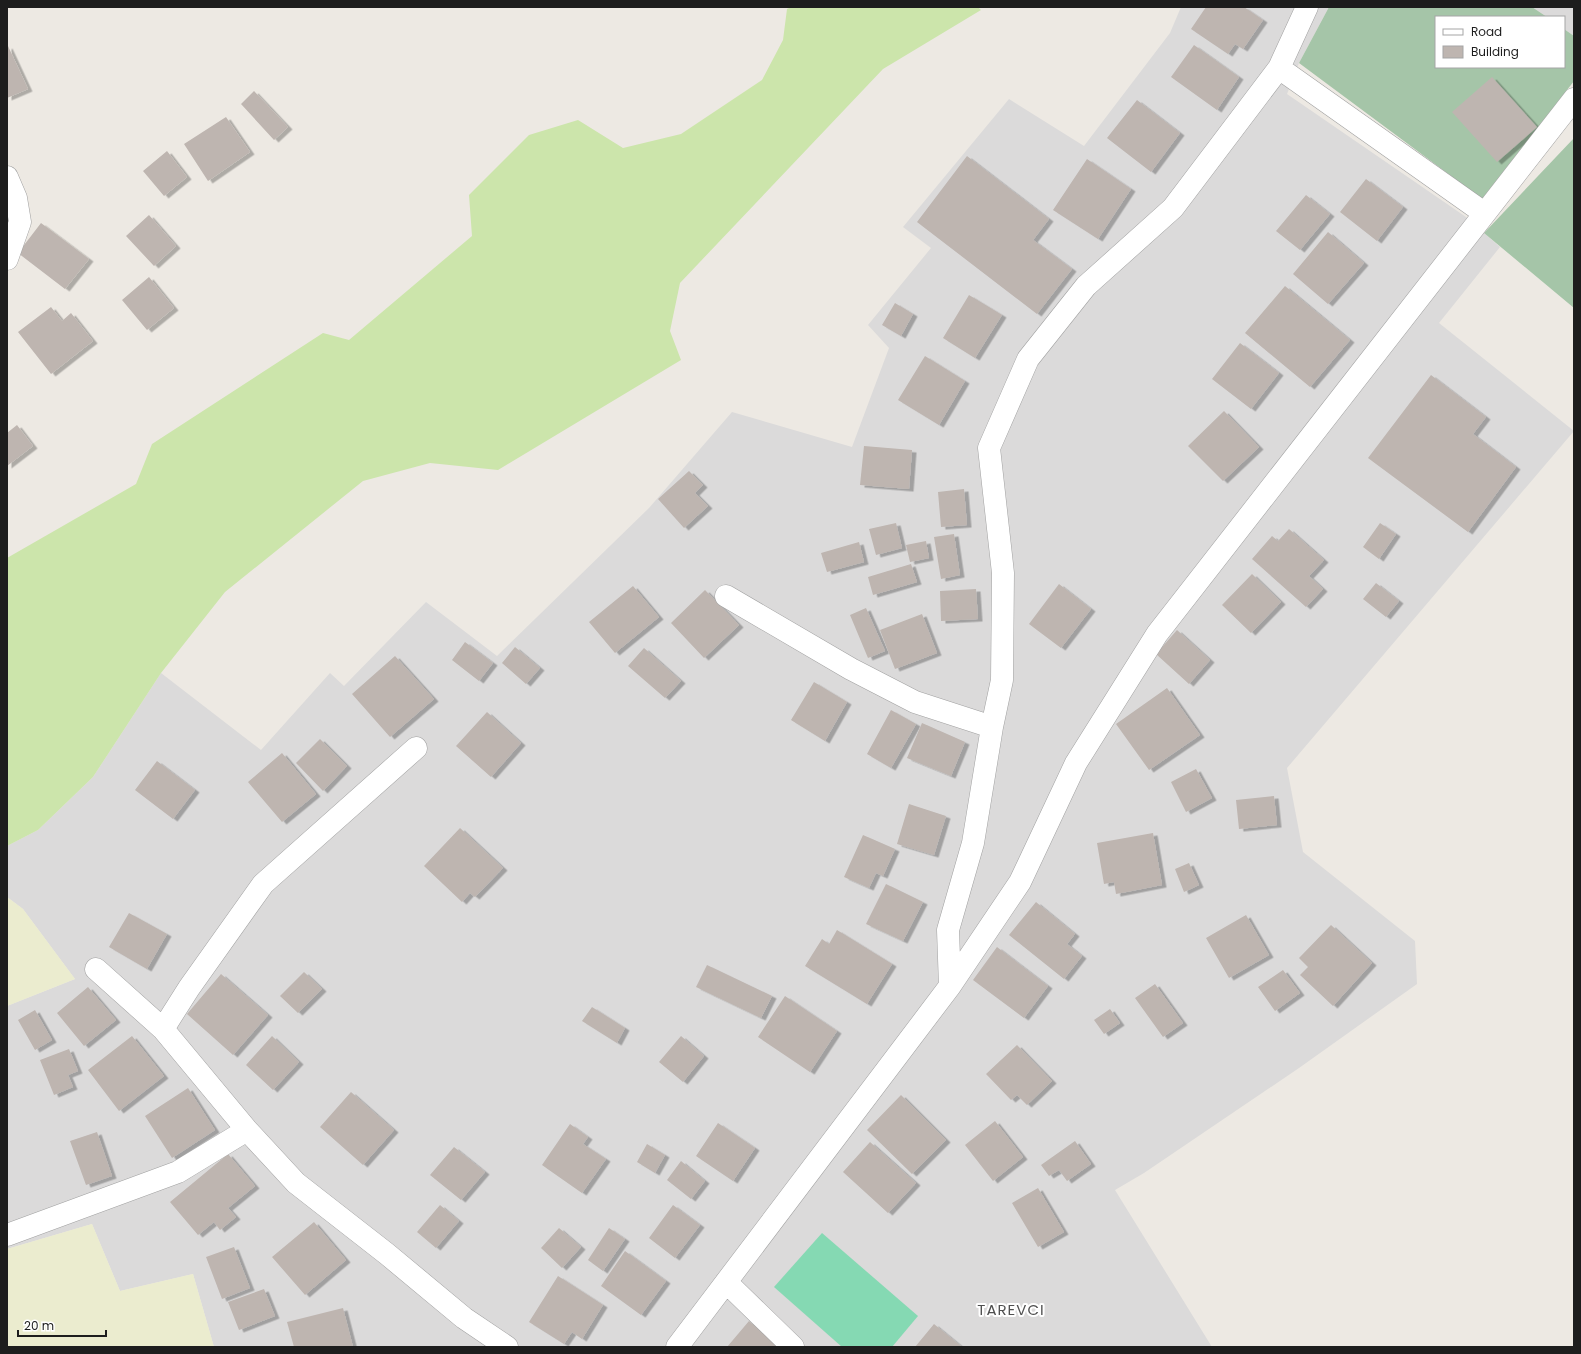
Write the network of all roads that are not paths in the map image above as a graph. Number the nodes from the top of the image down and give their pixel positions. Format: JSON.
{"nodes":[{"id":1,"x":1307,"y":7,"type":"edge"},
{"id":2,"x":1279,"y":68,"type":"junction"},
{"id":3,"x":1574,"y":99,"type":"edge"},
{"id":4,"x":7,"y":177,"type":"edge"},
{"id":5,"x":1484,"y":213,"type":"junction"},
{"id":6,"x":7,"y":259,"type":"edge"},
{"id":7,"x":726,"y":596,"type":"dead end"},
{"id":8,"x":992,"y":727,"type":"junction"},
{"id":9,"x":416,"y":748,"type":"dead end"},
{"id":10,"x":96,"y":968,"type":"dead end"},
{"id":11,"x":950,"y":986,"type":"junction"},
{"id":12,"x":163,"y":1028,"type":"junction"},
{"id":13,"x":247,"y":1130,"type":"junction"},
{"id":14,"x":7,"y":1235,"type":"edge"},
{"id":15,"x":726,"y":1282,"type":"junction"},
{"id":16,"x":507,"y":1347,"type":"edge"},
{"id":17,"x":677,"y":1347,"type":"edge"},
{"id":18,"x":793,"y":1347,"type":"edge"}],
"edges":[{"from":1,"to":2,"type":"street"},
{"from":2,"to":5,"type":"street"},
{"from":2,"to":8,"type":"street"},
{"from":3,"to":5,"type":"street"},
{"from":4,"to":6,"type":"street"},
{"from":5,"to":11,"type":"street"},
{"from":7,"to":8,"type":"street"},
{"from":8,"to":11,"type":"street"},
{"from":9,"to":12,"type":"street"},
{"from":10,"to":12,"type":"street"},
{"from":11,"to":15,"type":"street"},
{"from":12,"to":13,"type":"street"},
{"from":13,"to":14,"type":"street"},
{"from":13,"to":16,"type":"street"},
{"from":15,"to":17,"type":"street"},
{"from":15,"to":18,"type":"street"}]}
